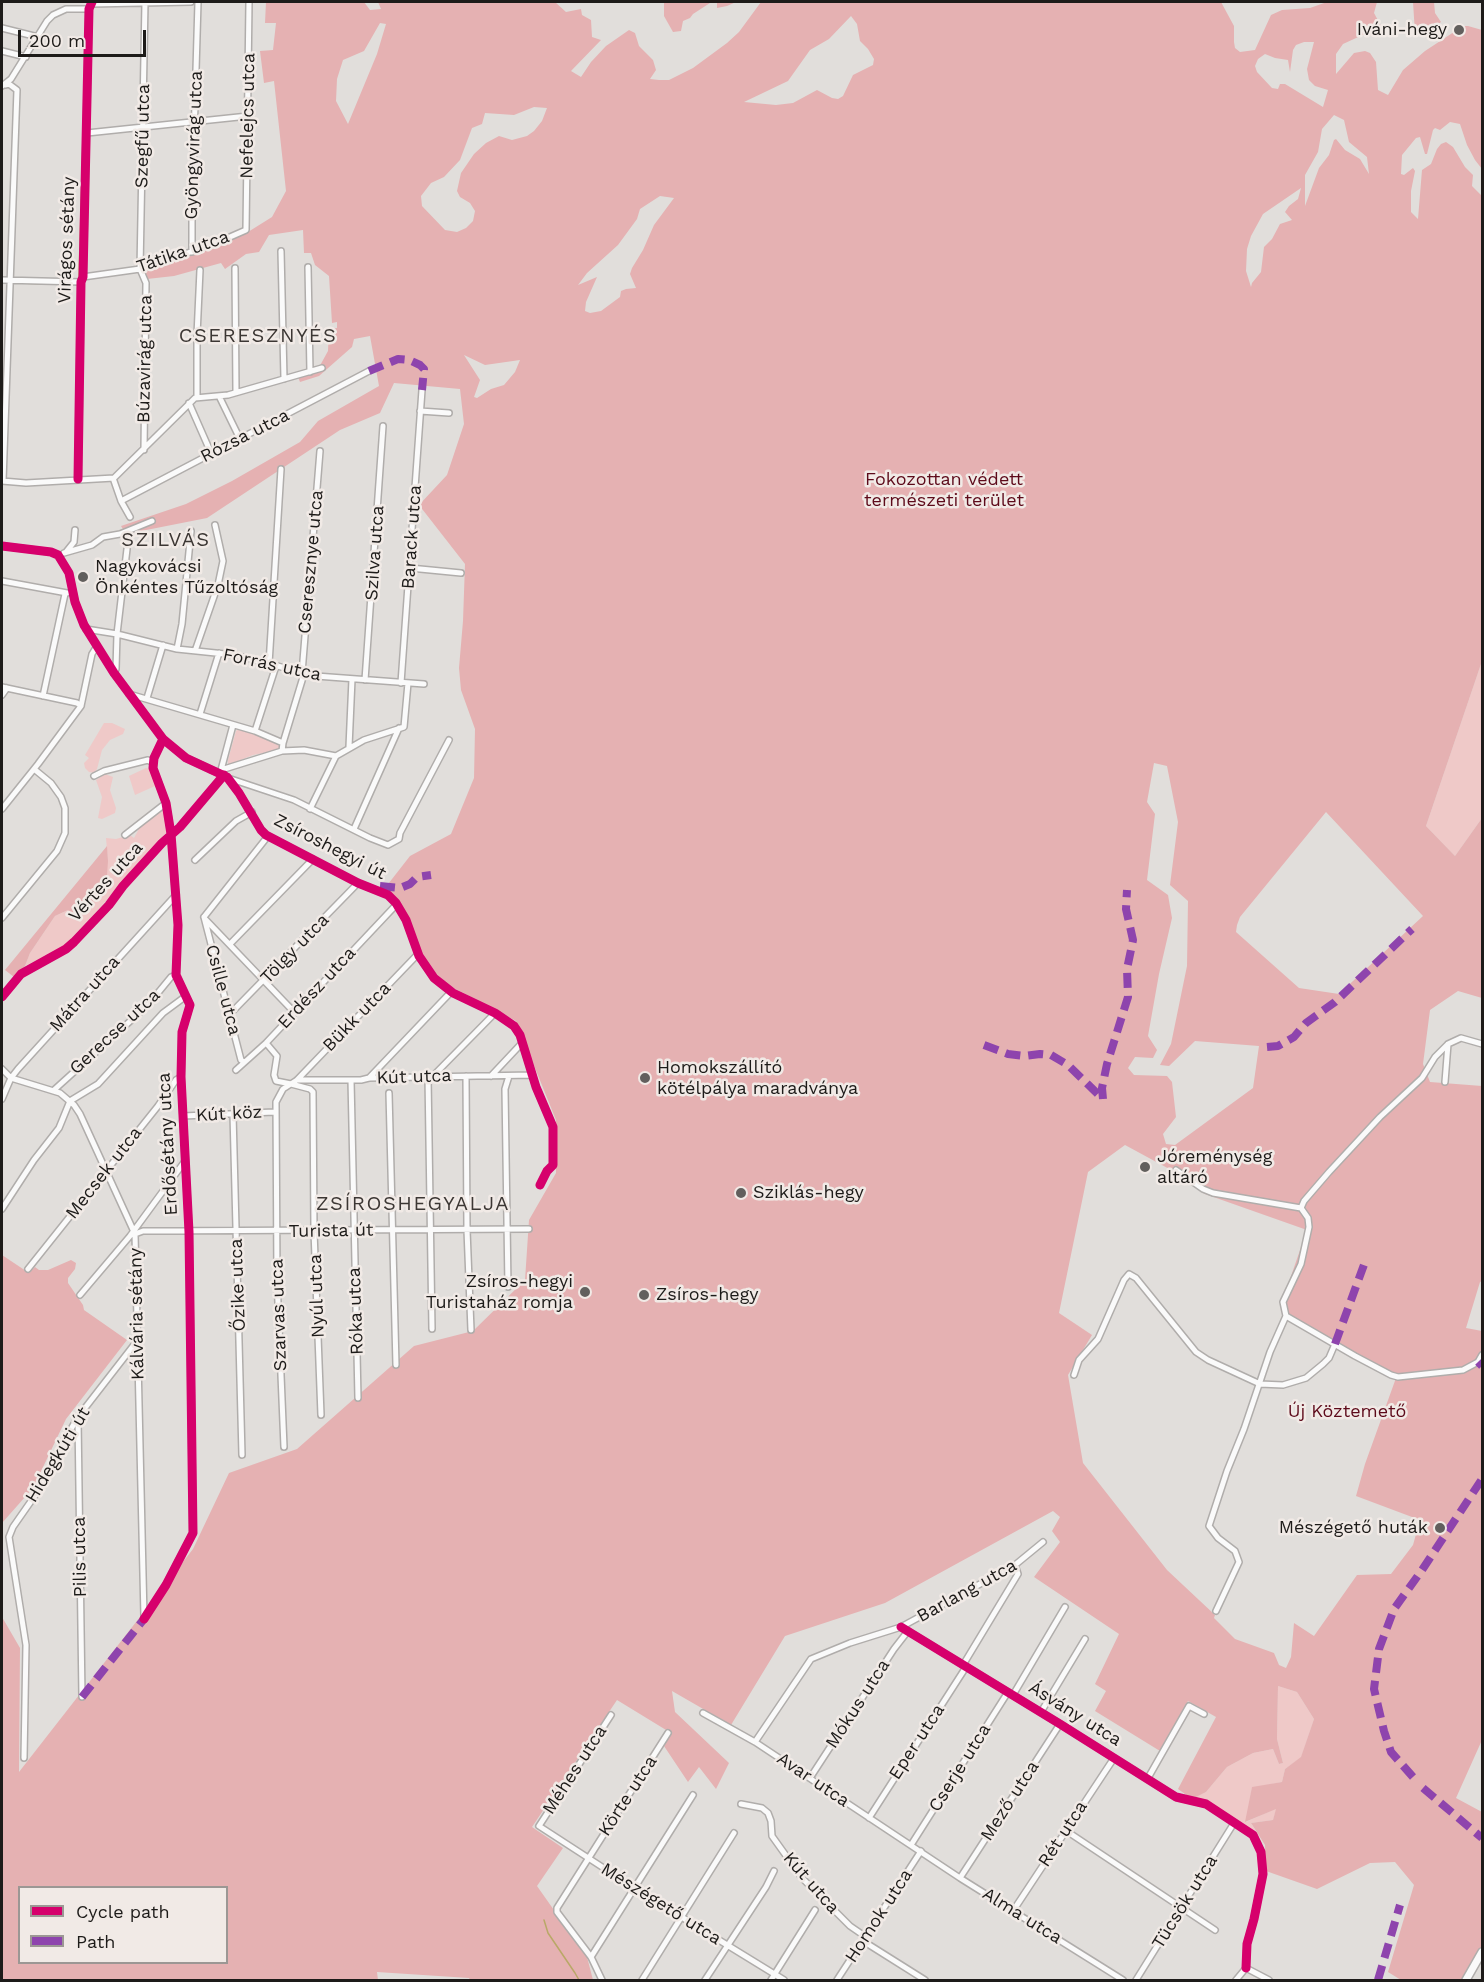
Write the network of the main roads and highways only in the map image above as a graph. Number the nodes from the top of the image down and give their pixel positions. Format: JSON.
{"nodes":[{"id":1,"x":1482,"y":1952,"type":"edge"},
{"id":2,"x":1466,"y":1980,"type":"edge"}],
"edges":[{"from":1,"to":2,"type":"main road"}]}
